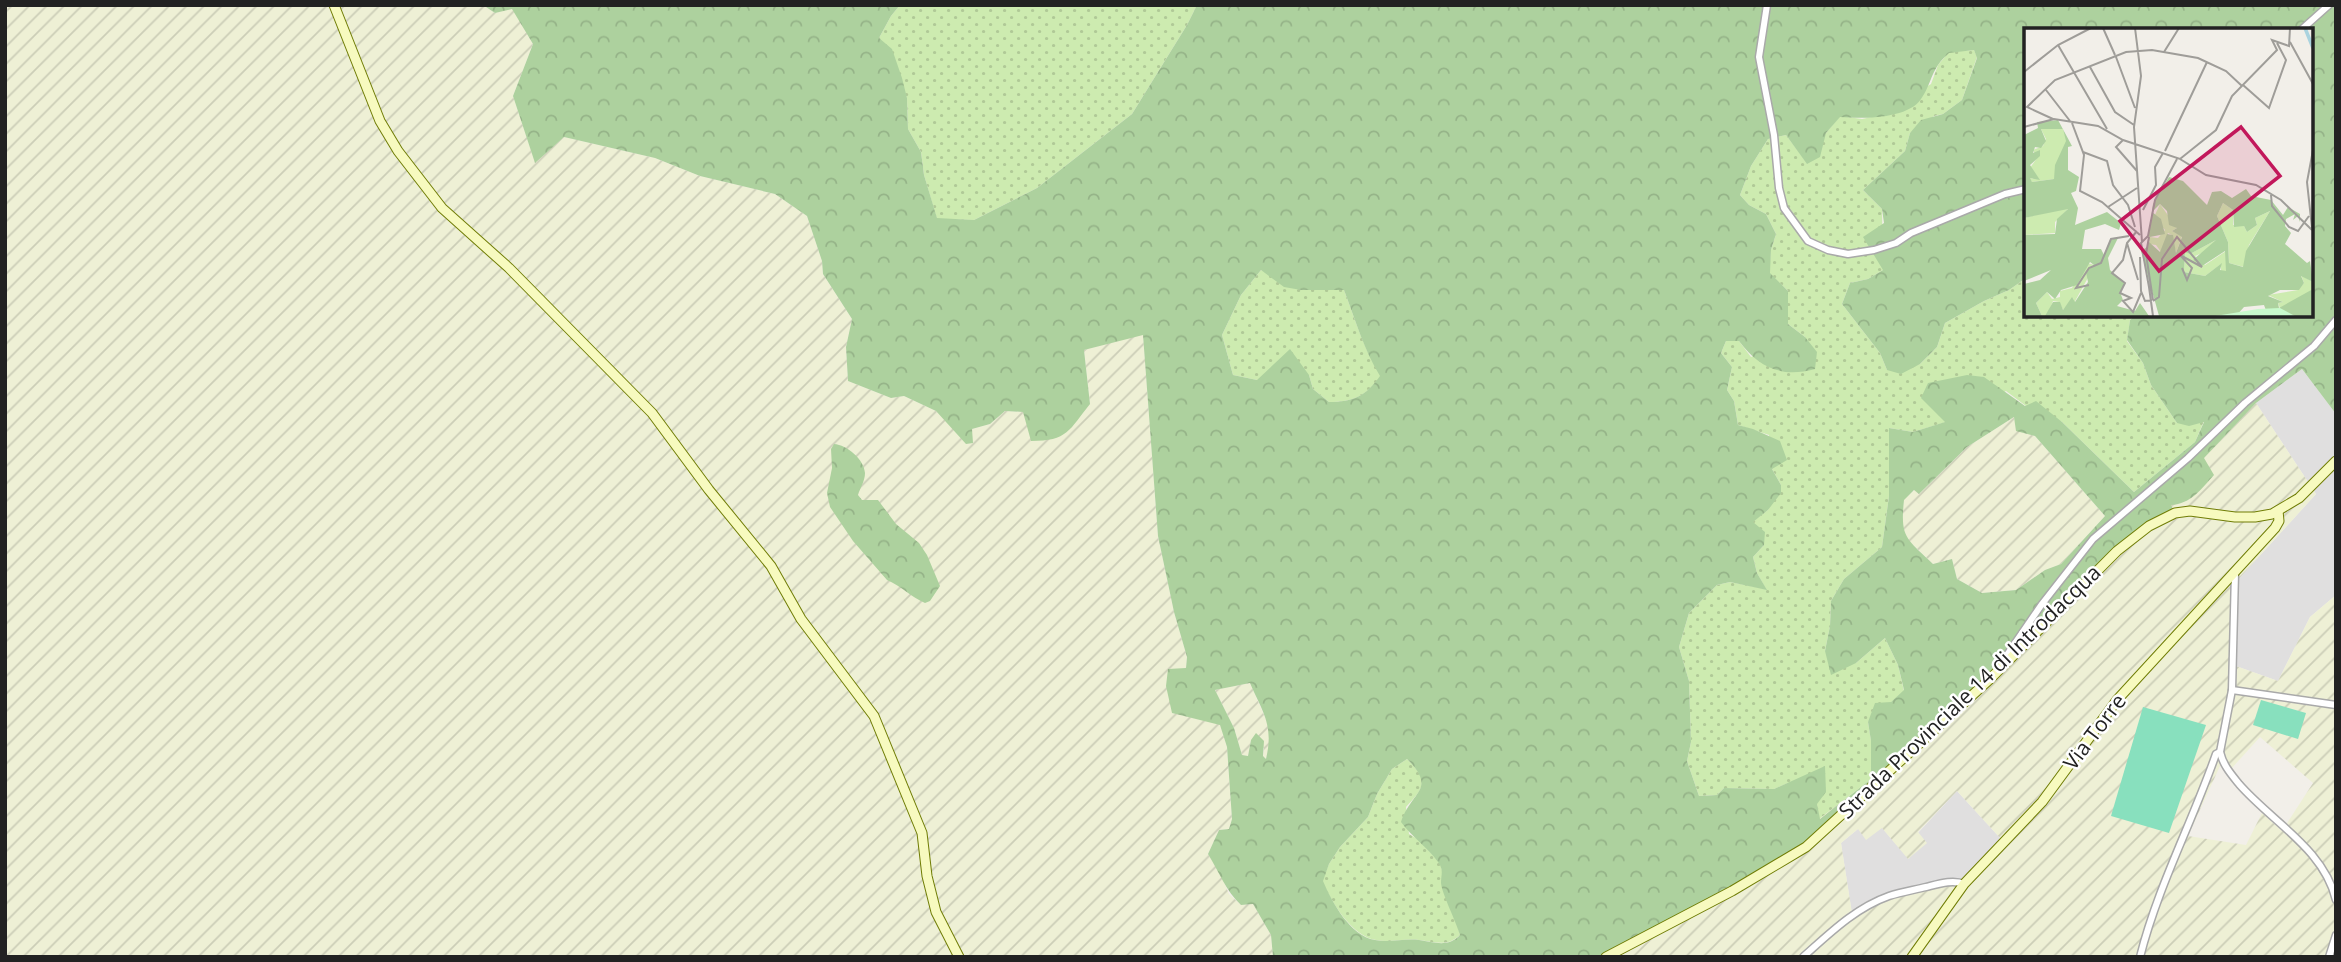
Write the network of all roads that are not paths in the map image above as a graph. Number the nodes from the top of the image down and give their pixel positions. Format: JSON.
{"nodes":[{"id":1,"x":334,"y":5,"type":"edge"},
{"id":2,"x":1767,"y":5,"type":"edge"},
{"id":3,"x":2329,"y":5,"type":"edge"},
{"id":4,"x":2303,"y":28,"type":"edge"},
{"id":5,"x":2024,"y":190,"type":"edge"},
{"id":6,"x":2336,"y":320,"type":"edge"},
{"id":7,"x":2336,"y":461,"type":"edge"},
{"id":8,"x":2278,"y":511,"type":"junction"},
{"id":9,"x":2235,"y":573,"type":"junction"},
{"id":10,"x":2010,"y":659,"type":"junction"},
{"id":11,"x":2232,"y":690,"type":"junction"},
{"id":12,"x":2336,"y":705,"type":"edge"},
{"id":13,"x":2220,"y":752,"type":"junction"},
{"id":14,"x":1964,"y":884,"type":"junction"},
{"id":15,"x":2336,"y":900,"type":"edge"},
{"id":16,"x":2336,"y":935,"type":"edge"},
{"id":17,"x":960,"y":957,"type":"edge"},
{"id":18,"x":1606,"y":957,"type":"edge"},
{"id":19,"x":1803,"y":957,"type":"edge"},
{"id":20,"x":1912,"y":957,"type":"edge"},
{"id":21,"x":2140,"y":957,"type":"edge"},
{"id":22,"x":2329,"y":957,"type":"edge"}],
"edges":[{"from":1,"to":17,"type":"main road"},
{"from":2,"to":5,"type":"street"},
{"from":3,"to":4,"type":"street"},
{"from":6,"to":10,"type":"street"},
{"from":7,"to":8,"type":"main road","name":"Strada Provinciale 14 di Introdacqua"},
{"from":8,"to":9,"type":"main road","name":"Via Torre"},
{"from":8,"to":10,"type":"main road","name":"Strada Provinciale 14 di Introdacqua"},
{"from":9,"to":11,"type":"street"},
{"from":9,"to":14,"type":"main road","name":"Via Torre"},
{"from":10,"to":18,"type":"main road","name":"Strada Provinciale 14 di Introdacqua"},
{"from":11,"to":12,"type":"street"},
{"from":11,"to":13,"type":"street"},
{"from":13,"to":15,"type":"street"},
{"from":13,"to":21,"type":"street"},
{"from":14,"to":19,"type":"street"},
{"from":14,"to":20,"type":"main road","name":"Via Torre"},
{"from":16,"to":22,"type":"street"}]}
